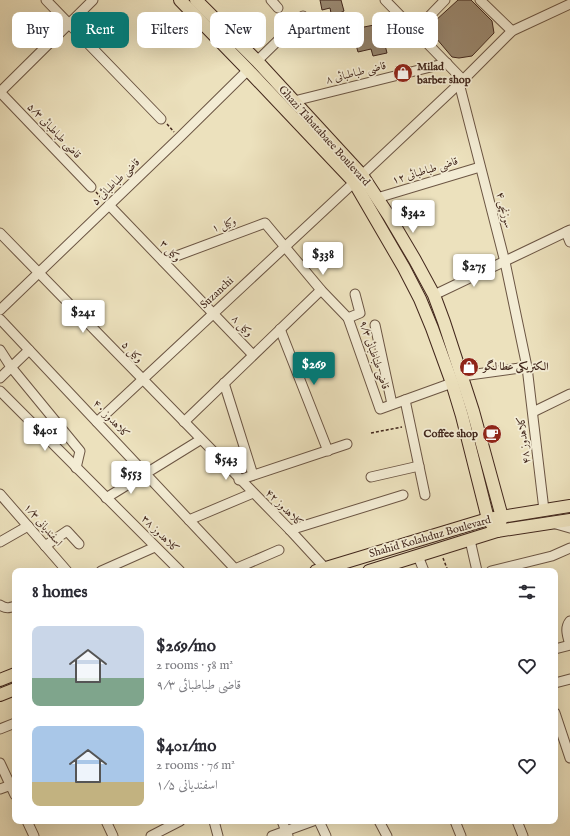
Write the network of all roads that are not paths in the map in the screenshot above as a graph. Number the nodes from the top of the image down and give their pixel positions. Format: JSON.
{"nodes":[{"id":1,"x":46,"y":0,"type":"edge"},
{"id":2,"x":93,"y":0,"type":"edge"},
{"id":3,"x":180,"y":0,"type":"edge"},
{"id":4,"x":196,"y":0,"type":"edge"},
{"id":5,"x":271,"y":0,"type":"edge"},
{"id":6,"x":385,"y":0,"type":"edge"},
{"id":7,"x":445,"y":0,"type":"edge"},
{"id":8,"x":480,"y":0,"type":"edge"},
{"id":9,"x":570,"y":4,"type":"edge"},
{"id":10,"x":278,"y":8,"type":"road end"},
{"id":11,"x":397,"y":12,"type":"edge"},
{"id":12,"x":433,"y":12,"type":"edge"},
{"id":13,"x":69,"y":24,"type":"junction"},
{"id":14,"x":512,"y":31,"type":"junction"},
{"id":15,"x":274,"y":44,"type":"edge"},
{"id":16,"x":432,"y":48,"type":"edge"},
{"id":17,"x":447,"y":63,"type":"junction"},
{"id":18,"x":253,"y":66,"type":"junction"},
{"id":19,"x":461,"y":82,"type":"junction"},
{"id":20,"x":0,"y":92,"type":"edge"},
{"id":21,"x":294,"y":101,"type":"junction"},
{"id":22,"x":161,"y":119,"type":"road end"},
{"id":23,"x":480,"y":167,"type":"junction"},
{"id":24,"x":358,"y":179,"type":"junction"},
{"id":25,"x":91,"y":187,"type":"road end"},
{"id":26,"x":377,"y":198,"type":"junction"},
{"id":27,"x":109,"y":205,"type":"junction"},
{"id":28,"x":568,"y":231,"type":"edge"},
{"id":29,"x":0,"y":234,"type":"edge"},
{"id":30,"x":570,"y":242,"type":"edge"},
{"id":31,"x":285,"y":247,"type":"junction"},
{"id":32,"x":163,"y":261,"type":"junction"},
{"id":33,"x":504,"y":262,"type":"junction"},
{"id":34,"x":38,"y":273,"type":"junction"},
{"id":35,"x":321,"y":290,"type":"junction"},
{"id":36,"x":355,"y":294,"type":"dead end"},
{"id":37,"x":434,"y":295,"type":"junction"},
{"id":38,"x":0,"y":310,"type":"edge"},
{"id":39,"x":213,"y":314,"type":"junction"},
{"id":40,"x":348,"y":318,"type":"junction"},
{"id":41,"x":0,"y":319,"type":"edge"},
{"id":42,"x":375,"y":325,"type":"dead end"},
{"id":43,"x":280,"y":329,"type":"junction"},
{"id":44,"x":0,"y":350,"type":"edge"},
{"id":45,"x":29,"y":350,"type":"junction"},
{"id":46,"x":253,"y":355,"type":"junction"},
{"id":47,"x":527,"y":367,"type":"junction"},
{"id":48,"x":10,"y":368,"type":"junction"},
{"id":49,"x":0,"y":378,"type":"edge"},
{"id":50,"x":142,"y":379,"type":"junction"},
{"id":51,"x":457,"y":380,"type":"junction"},
{"id":52,"x":224,"y":383,"type":"junction"},
{"id":53,"x":0,"y":391,"type":"edge"},
{"id":54,"x":570,"y":394,"type":"edge"},
{"id":55,"x":405,"y":400,"type":"junction"},
{"id":56,"x":392,"y":404,"type":"junction"},
{"id":57,"x":533,"y":412,"type":"junction"},
{"id":58,"x":97,"y":422,"type":"junction"},
{"id":59,"x":184,"y":422,"type":"junction"},
{"id":60,"x":200,"y":440,"type":"junction"},
{"id":61,"x":347,"y":444,"type":"dead end"},
{"id":62,"x":328,"y":451,"type":"junction"},
{"id":63,"x":419,"y":466,"type":"junction"},
{"id":64,"x":76,"y":468,"type":"junction"},
{"id":65,"x":145,"y":473,"type":"junction"},
{"id":66,"x":253,"y":475,"type":"junction"},
{"id":67,"x":371,"y":478,"type":"dead end"},
{"id":68,"x":239,"y":480,"type":"junction"},
{"id":69,"x":253,"y":493,"type":"junction"},
{"id":70,"x":0,"y":494,"type":"edge"},
{"id":71,"x":403,"y":495,"type":"dead end"},
{"id":72,"x":425,"y":495,"type":"dead end"},
{"id":73,"x":106,"y":498,"type":"junction"},
{"id":74,"x":570,"y":506,"type":"edge"},
{"id":75,"x":544,"y":510,"type":"junction"},
{"id":76,"x":502,"y":517,"type":"junction"},
{"id":77,"x":488,"y":519,"type":"junction"},
{"id":78,"x":189,"y":520,"type":"junction"},
{"id":79,"x":570,"y":520,"type":"edge"},
{"id":80,"x":552,"y":523,"type":"junction"},
{"id":81,"x":28,"y":526,"type":"junction"},
{"id":82,"x":570,"y":528,"type":"edge"},
{"id":83,"x":290,"y":530,"type":"junction"},
{"id":84,"x":497,"y":531,"type":"junction"},
{"id":85,"x":470,"y":540,"type":"junction"},
{"id":86,"x":0,"y":542,"type":"edge"},
{"id":87,"x":79,"y":544,"type":"dead end"},
{"id":88,"x":45,"y":546,"type":"junction"},
{"id":89,"x":155,"y":547,"type":"junction"},
{"id":90,"x":570,"y":548,"type":"edge"},
{"id":91,"x":279,"y":550,"type":"dead end"},
{"id":92,"x":418,"y":556,"type":"junction"},
{"id":93,"x":524,"y":567,"type":"edge"},
{"id":94,"x":64,"y":568,"type":"edge"},
{"id":95,"x":107,"y":568,"type":"edge"},
{"id":96,"x":177,"y":568,"type":"edge"},
{"id":97,"x":234,"y":568,"type":"edge"},
{"id":98,"x":240,"y":568,"type":"edge"},
{"id":99,"x":319,"y":568,"type":"edge"},
{"id":100,"x":328,"y":568,"type":"edge"},
{"id":101,"x":379,"y":568,"type":"edge"},
{"id":102,"x":423,"y":568,"type":"edge"},
{"id":103,"x":476,"y":568,"type":"edge"},
{"id":104,"x":0,"y":605,"type":"edge"},
{"id":105,"x":12,"y":607,"type":"edge"},
{"id":106,"x":570,"y":621,"type":"edge"},
{"id":107,"x":558,"y":648,"type":"edge"},
{"id":108,"x":5,"y":676,"type":"edge"},
{"id":109,"x":570,"y":679,"type":"edge"},
{"id":110,"x":558,"y":682,"type":"edge"},
{"id":111,"x":8,"y":691,"type":"edge"},
{"id":112,"x":558,"y":722,"type":"edge"},
{"id":113,"x":12,"y":724,"type":"edge"},
{"id":114,"x":0,"y":729,"type":"edge"},
{"id":115,"x":570,"y":758,"type":"edge"},
{"id":116,"x":0,"y":762,"type":"edge"},
{"id":117,"x":10,"y":785,"type":"junction"},
{"id":118,"x":0,"y":789,"type":"edge"},
{"id":119,"x":12,"y":789,"type":"edge"},
{"id":120,"x":28,"y":824,"type":"edge"},
{"id":121,"x":107,"y":824,"type":"edge"},
{"id":122,"x":174,"y":824,"type":"edge"},
{"id":123,"x":215,"y":824,"type":"edge"},
{"id":124,"x":306,"y":824,"type":"edge"},
{"id":125,"x":320,"y":824,"type":"edge"},
{"id":126,"x":381,"y":824,"type":"edge"},
{"id":127,"x":456,"y":824,"type":"edge"},
{"id":128,"x":518,"y":824,"type":"edge"},
{"id":129,"x":287,"y":833,"type":"edge"},
{"id":130,"x":34,"y":836,"type":"edge"},
{"id":131,"x":113,"y":836,"type":"edge"},
{"id":132,"x":151,"y":836,"type":"edge"},
{"id":133,"x":218,"y":836,"type":"edge"},
{"id":134,"x":272,"y":836,"type":"edge"},
{"id":135,"x":326,"y":836,"type":"edge"},
{"id":136,"x":387,"y":836,"type":"edge"},
{"id":137,"x":461,"y":836,"type":"edge"},
{"id":138,"x":523,"y":836,"type":"edge"}],
"edges":[{"from":1,"to":13,"type":"street"},
{"from":2,"to":13,"type":"street"},
{"from":3,"to":18,"type":"main road","name":"Ghazi Tabatabaee Boulevard"},
{"from":4,"to":18,"type":"main road","name":"Ghazi Tabatabaee Boulevard"},
{"from":5,"to":10,"type":"street"},
{"from":6,"to":11,"type":"street"},
{"from":7,"to":12,"type":"street"},
{"from":8,"to":14,"type":"street"},
{"from":9,"to":14,"type":"street","name":"Suzanchi"},
{"from":13,"to":20,"type":"street"},
{"from":13,"to":22,"type":"street"},
{"from":14,"to":19,"type":"street","name":"Suzanchi"},
{"from":15,"to":18,"type":"street","name":"قاضی طباطبائی ۵"},
{"from":16,"to":17,"type":"street"},
{"from":17,"to":19,"type":"street"},
{"from":17,"to":21,"type":"street","name":"قاضی طباطبائی ۸"},
{"from":18,"to":21,"type":"main road","name":"Ghazi Tabatabaee Boulevard"},
{"from":18,"to":24,"type":"main road","name":"Ghazi Tabatabaee Boulevard"},
{"from":18,"to":27,"type":"street","name":"قاضی طباطبائی ۵"},
{"from":19,"to":23,"type":"street","name":"سوزنچی ۴"},
{"from":19,"to":24,"type":"street","name":"Suzanchi"},
{"from":20,"to":25,"type":"street","name":"قاضی طباطبائی ۵/۳"},
{"from":21,"to":24,"type":"main road","name":"Ghazi Tabatabaee Boulevard"},
{"from":23,"to":26,"type":"street","name":"قاضی طباطبائی ۱۲"},
{"from":23,"to":33,"type":"street","name":"سوزنچی ۴"},
{"from":24,"to":26,"type":"main road","name":"Ghazi Tabatabaee Boulevard"},
{"from":24,"to":31,"type":"street","name":"Suzanchi"},
{"from":24,"to":51,"type":"main road","name":"Ghazi Tabatabaee Boulevard"},
{"from":26,"to":37,"type":"main road","name":"Ghazi Tabatabaee Boulevard"},
{"from":27,"to":32,"type":"street","name":"وکيل ۳"},
{"from":27,"to":34,"type":"street","name":"قاضی طباطبائی ۵"},
{"from":28,"to":30,"type":"street"},
{"from":28,"to":33,"type":"street"},
{"from":29,"to":34,"type":"street","name":"وکيل ۵"},
{"from":31,"to":32,"type":"street","name":"وکيل ۱"},
{"from":31,"to":35,"type":"street"},
{"from":31,"to":39,"type":"street","name":"Suzanchi"},
{"from":32,"to":39,"type":"street","name":"وکيل ۳"},
{"from":33,"to":37,"type":"street"},
{"from":33,"to":47,"type":"street","name":"سوزنچی ۴"},
{"from":34,"to":38,"type":"street","name":"قاضی طباطبائی ۵"},
{"from":34,"to":50,"type":"street","name":"وکيل ۵"},
{"from":35,"to":40,"type":"street"},
{"from":35,"to":43,"type":"street"},
{"from":36,"to":40,"type":"street","name":"قاضی طباطبائی ۹/۳"},
{"from":37,"to":51,"type":"main road","name":"Ghazi Tabatabaee Boulevard"},
{"from":39,"to":46,"type":"street","name":"وکيل ۸"},
{"from":39,"to":50,"type":"street","name":"Suzanchi"},
{"from":40,"to":56,"type":"street","name":"قاضی طباطبائی ۹/۳"},
{"from":41,"to":45,"type":"street","name":"کلاهدوز ۴۰"},
{"from":42,"to":56,"type":"street"},
{"from":43,"to":46,"type":"street"},
{"from":43,"to":62,"type":"street"},
{"from":44,"to":48,"type":"street"},
{"from":45,"to":48,"type":"street"},
{"from":45,"to":58,"type":"street","name":"کلاهدوز ۴۰"},
{"from":46,"to":52,"type":"street"},
{"from":47,"to":51,"type":"street"},
{"from":47,"to":57,"type":"street","name":"کلاهدوز ۴۸"},
{"from":48,"to":49,"type":"street"},
{"from":48,"to":64,"type":"street"},
{"from":50,"to":58,"type":"street","name":"Suzanchi"},
{"from":50,"to":59,"type":"street","name":"کلاهدوز ۴۲"},
{"from":51,"to":55,"type":"street"},
{"from":51,"to":76,"type":"main road","name":"Ghazi Tabatabaee Boulevard"},
{"from":51,"to":77,"type":"main road","name":"Ghazi Tabatabaee Boulevard"},
{"from":52,"to":59,"type":"street"},
{"from":52,"to":66,"type":"street"},
{"from":53,"to":64,"type":"street","name":"کلاهدوز ۳۸"},
{"from":54,"to":57,"type":"street"},
{"from":55,"to":56,"type":"street"},
{"from":55,"to":63,"type":"street"},
{"from":57,"to":75,"type":"street","name":"کلاهدوز ۴۸"},
{"from":58,"to":65,"type":"street","name":"کلاهدوز ۴۰"},
{"from":59,"to":60,"type":"street","name":"کلاهدوز ۴۲"},
{"from":60,"to":65,"type":"street"},
{"from":60,"to":68,"type":"street","name":"کلاهدوز ۴۲"},
{"from":61,"to":62,"type":"street"},
{"from":62,"to":66,"type":"street"},
{"from":63,"to":67,"type":"street"},
{"from":63,"to":72,"type":"street"},
{"from":64,"to":73,"type":"street","name":"کلاهدوز ۳۸"},
{"from":65,"to":73,"type":"street"},
{"from":65,"to":78,"type":"street","name":"کلاهدوز ۴۰"},
{"from":66,"to":68,"type":"street"},
{"from":68,"to":69,"type":"street","name":"کلاهدوز ۴۲"},
{"from":69,"to":78,"type":"street"},
{"from":69,"to":83,"type":"street","name":"کلاهدوز ۴۲"},
{"from":70,"to":81,"type":"street","name":"اسفندیانی ۱/۳"},
{"from":71,"to":83,"type":"street"},
{"from":73,"to":89,"type":"street","name":"کلاهدوز ۳۸"},
{"from":74,"to":75,"type":"main road","name":"Shahid Kolahduz Boulevard"},
{"from":75,"to":76,"type":"main road","name":"Shahid Kolahduz Boulevard"},
{"from":76,"to":77,"type":"main road","name":"Shahid Kolahduz Boulevard"},
{"from":76,"to":84,"type":"main road"},
{"from":77,"to":84,"type":"main road","name":"Ghazi Tabatabaee Boulevard"},
{"from":77,"to":100,"type":"main road","name":"Shahid Kolahduz Boulevard"},
{"from":78,"to":97,"type":"street","name":"کلاهدوز ۴۰"},
{"from":79,"to":80,"type":"main road","name":"Shahid Kolahduz Boulevard"},
{"from":80,"to":82,"type":"street"},
{"from":80,"to":84,"type":"main road","name":"Shahid Kolahduz Boulevard"},
{"from":81,"to":86,"type":"street"},
{"from":81,"to":88,"type":"street","name":"اسفندیانی ۱/۳"},
{"from":83,"to":99,"type":"street","name":"کلاهدوز ۴۲"},
{"from":84,"to":85,"type":"main road","name":"Shahid Kolahduz Boulevard"},
{"from":85,"to":92,"type":"main road","name":"Shahid Kolahduz Boulevard"},
{"from":85,"to":103,"type":"street"},
{"from":87,"to":88,"type":"street"},
{"from":88,"to":94,"type":"street","name":"اسفندیانی ۱/۳"},
{"from":89,"to":95,"type":"street"},
{"from":89,"to":96,"type":"street","name":"کلاهدوز ۳۸"},
{"from":90,"to":93,"type":"street"},
{"from":91,"to":98,"type":"street"},
{"from":92,"to":101,"type":"main road","name":"Shahid Kolahduz Boulevard"},
{"from":92,"to":102,"type":"street"},
{"from":104,"to":105,"type":"street"},
{"from":106,"to":107,"type":"street"},
{"from":108,"to":111,"type":"main road"},
{"from":109,"to":110,"type":"street"},
{"from":112,"to":115,"type":"street"},
{"from":113,"to":114,"type":"street"},
{"from":116,"to":117,"type":"street"},
{"from":117,"to":118,"type":"street"},
{"from":117,"to":119,"type":"street"},
{"from":120,"to":130,"type":"street"},
{"from":121,"to":131,"type":"street"},
{"from":122,"to":132,"type":"street"},
{"from":123,"to":133,"type":"street"},
{"from":124,"to":129,"type":"street"},
{"from":125,"to":135,"type":"street"},
{"from":126,"to":136,"type":"street"},
{"from":127,"to":137,"type":"street"},
{"from":128,"to":138,"type":"street"},
{"from":129,"to":134,"type":"street"}]}
